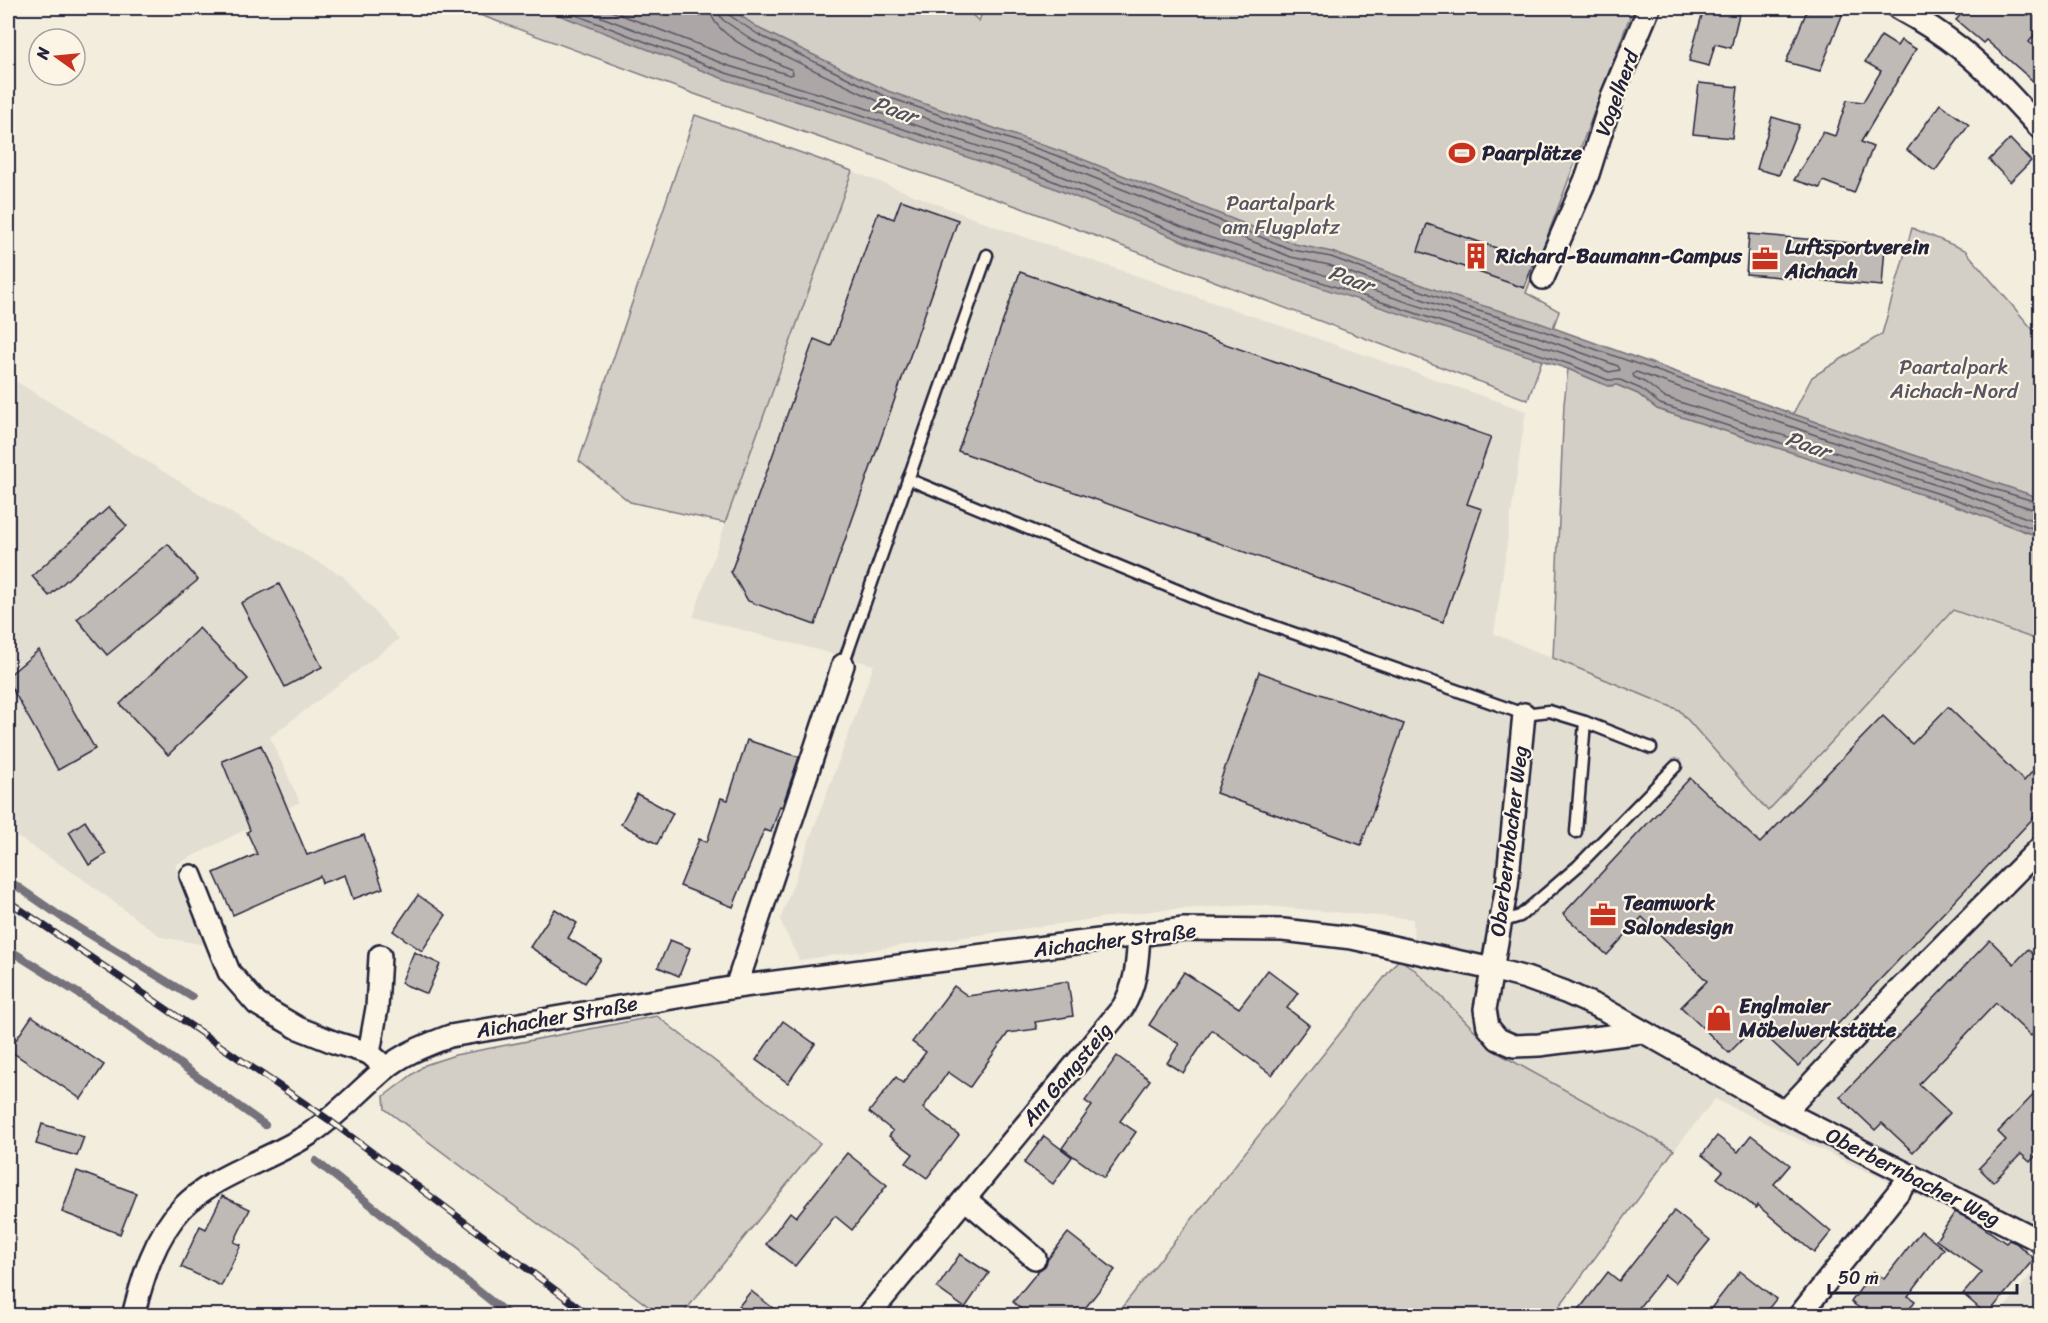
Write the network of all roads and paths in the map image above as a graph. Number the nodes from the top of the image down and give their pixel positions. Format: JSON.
{"nodes":[{"id":1,"x":1649,"y":8,"type":"edge"},
{"id":2,"x":1898,"y":8,"type":"edge"},
{"id":3,"x":2040,"y":128,"type":"edge"},
{"id":4,"x":987,"y":255,"type":"dead end"},
{"id":5,"x":1543,"y":278,"type":"dead end"},
{"id":6,"x":908,"y":479,"type":"junction"},
{"id":7,"x":843,"y":665,"type":"joint"},
{"id":8,"x":1524,"y":714,"type":"junction"},
{"id":9,"x":1585,"y":722,"type":"junction"},
{"id":10,"x":1651,"y":748,"type":"dead end"},
{"id":11,"x":1676,"y":766,"type":"dead end"},
{"id":12,"x":1576,"y":832,"type":"dead end"},
{"id":13,"x":2040,"y":848,"type":"edge"},
{"id":14,"x":191,"y":876,"type":"dead end"},
{"id":15,"x":1501,"y":922,"type":"junction"},
{"id":16,"x":1139,"y":935,"type":"junction"},
{"id":17,"x":380,"y":956,"type":"dead end"},
{"id":18,"x":1492,"y":969,"type":"junction"},
{"id":19,"x":736,"y":987,"type":"junction"},
{"id":20,"x":1641,"y":1032,"type":"junction"},
{"id":21,"x":369,"y":1053,"type":"junction"},
{"id":22,"x":386,"y":1068,"type":"junction"},
{"id":23,"x":1785,"y":1112,"type":"junction"},
{"id":24,"x":1911,"y":1176,"type":"junction"},
{"id":25,"x":965,"y":1199,"type":"junction"},
{"id":26,"x":2040,"y":1241,"type":"edge"},
{"id":27,"x":1035,"y":1258,"type":"dead end"},
{"id":28,"x":133,"y":1316,"type":"edge"},
{"id":29,"x":868,"y":1316,"type":"edge"},
{"id":30,"x":1799,"y":1316,"type":"edge"}],
"edges":[{"from":1,"to":5,"type":"street","name":"Vogelherd"},
{"from":2,"to":3,"type":"street"},
{"from":4,"to":6,"type":"lane"},
{"from":6,"to":7,"type":"lane"},
{"from":6,"to":8,"type":"lane"},
{"from":7,"to":19,"type":"street"},
{"from":8,"to":9,"type":"lane"},
{"from":8,"to":15,"type":"street","name":"Oberbernbacher Weg"},
{"from":9,"to":10,"type":"lane"},
{"from":9,"to":12,"type":"lane"},
{"from":11,"to":15,"type":"lane"},
{"from":13,"to":23,"type":"street"},
{"from":14,"to":21,"type":"street"},
{"from":15,"to":18,"type":"street","name":"Oberbernbacher Weg"},
{"from":16,"to":18,"type":"street","name":"Aichacher Straße"},
{"from":16,"to":19,"type":"street","name":"Aichacher Straße"},
{"from":16,"to":25,"type":"street","name":"Am Gangsteig"},
{"from":17,"to":21,"type":"street"},
{"from":18,"to":20,"type":"street","name":"Oberbernbacher Weg"},
{"from":18,"to":20,"type":"street","name":"Oberbernbacher Weg"},
{"from":19,"to":22,"type":"street","name":"Aichacher Straße"},
{"from":20,"to":23,"type":"street","name":"Oberbernbacher Weg"},
{"from":21,"to":22,"type":"street"},
{"from":22,"to":28,"type":"street","name":"Aichacher Straße"},
{"from":23,"to":24,"type":"street","name":"Oberbernbacher Weg"},
{"from":24,"to":26,"type":"street","name":"Oberbernbacher Weg"},
{"from":24,"to":30,"type":"street"},
{"from":25,"to":27,"type":"street"},
{"from":25,"to":29,"type":"street","name":"Am Gangsteig"}]}
